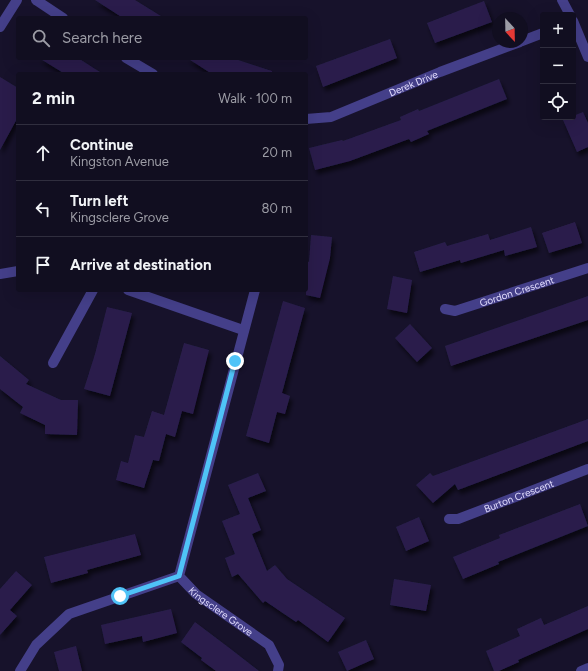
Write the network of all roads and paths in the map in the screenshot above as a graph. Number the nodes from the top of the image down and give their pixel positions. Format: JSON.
{"nodes":[{"id":1,"x":17,"y":0,"type":"edge"},
{"id":2,"x":36,"y":0,"type":"edge"},
{"id":3,"x":562,"y":0,"type":"edge"},
{"id":4,"x":568,"y":12,"type":"edge"},
{"id":5,"x":60,"y":16,"type":"edge"},
{"id":6,"x":0,"y":27,"type":"edge"},
{"id":7,"x":576,"y":29,"type":"edge"},
{"id":8,"x":540,"y":34,"type":"edge"},
{"id":9,"x":528,"y":39,"type":"edge"},
{"id":10,"x":505,"y":48,"type":"edge"},
{"id":11,"x":588,"y":57,"type":"edge"},
{"id":12,"x":129,"y":60,"type":"edge"},
{"id":13,"x":150,"y":72,"type":"edge"},
{"id":14,"x":308,"y":119,"type":"edge"},
{"id":15,"x":588,"y":268,"type":"edge"},
{"id":16,"x":16,"y":272,"type":"edge"},
{"id":17,"x":0,"y":274,"type":"edge"},
{"id":18,"x":92,"y":292,"type":"edge"},
{"id":19,"x":134,"y":292,"type":"edge"},
{"id":20,"x":254,"y":292,"type":"edge"},
{"id":21,"x":445,"y":309,"type":"dead end"},
{"id":22,"x":243,"y":330,"type":"junction"},
{"id":23,"x":53,"y":363,"type":"dead end"},
{"id":24,"x":588,"y":469,"type":"edge"},
{"id":25,"x":449,"y":519,"type":"dead end"},
{"id":26,"x":179,"y":576,"type":"junction"},
{"id":27,"x":588,"y":668,"type":"edge"},
{"id":28,"x":20,"y":671,"type":"edge"},
{"id":29,"x":278,"y":671,"type":"edge"},
{"id":30,"x":581,"y":671,"type":"edge"}],
"edges":[{"from":1,"to":6,"type":"street"},
{"from":2,"to":5,"type":"street"},
{"from":3,"to":4,"type":"street"},
{"from":7,"to":11,"type":"street"},
{"from":8,"to":9,"type":"street","name":"Derek Drive"},
{"from":10,"to":14,"type":"street","name":"Derek Drive"},
{"from":12,"to":13,"type":"street"},
{"from":15,"to":21,"type":"street","name":"Gordon Crescent"},
{"from":16,"to":17,"type":"street"},
{"from":18,"to":23,"type":"street"},
{"from":19,"to":22,"type":"street"},
{"from":20,"to":22,"type":"street"},
{"from":22,"to":26,"type":"street"},
{"from":24,"to":25,"type":"street","name":"Burton Crescent"},
{"from":26,"to":28,"type":"street"},
{"from":26,"to":29,"type":"street","name":"Kingsclere Grove"},
{"from":27,"to":30,"type":"street"}]}
